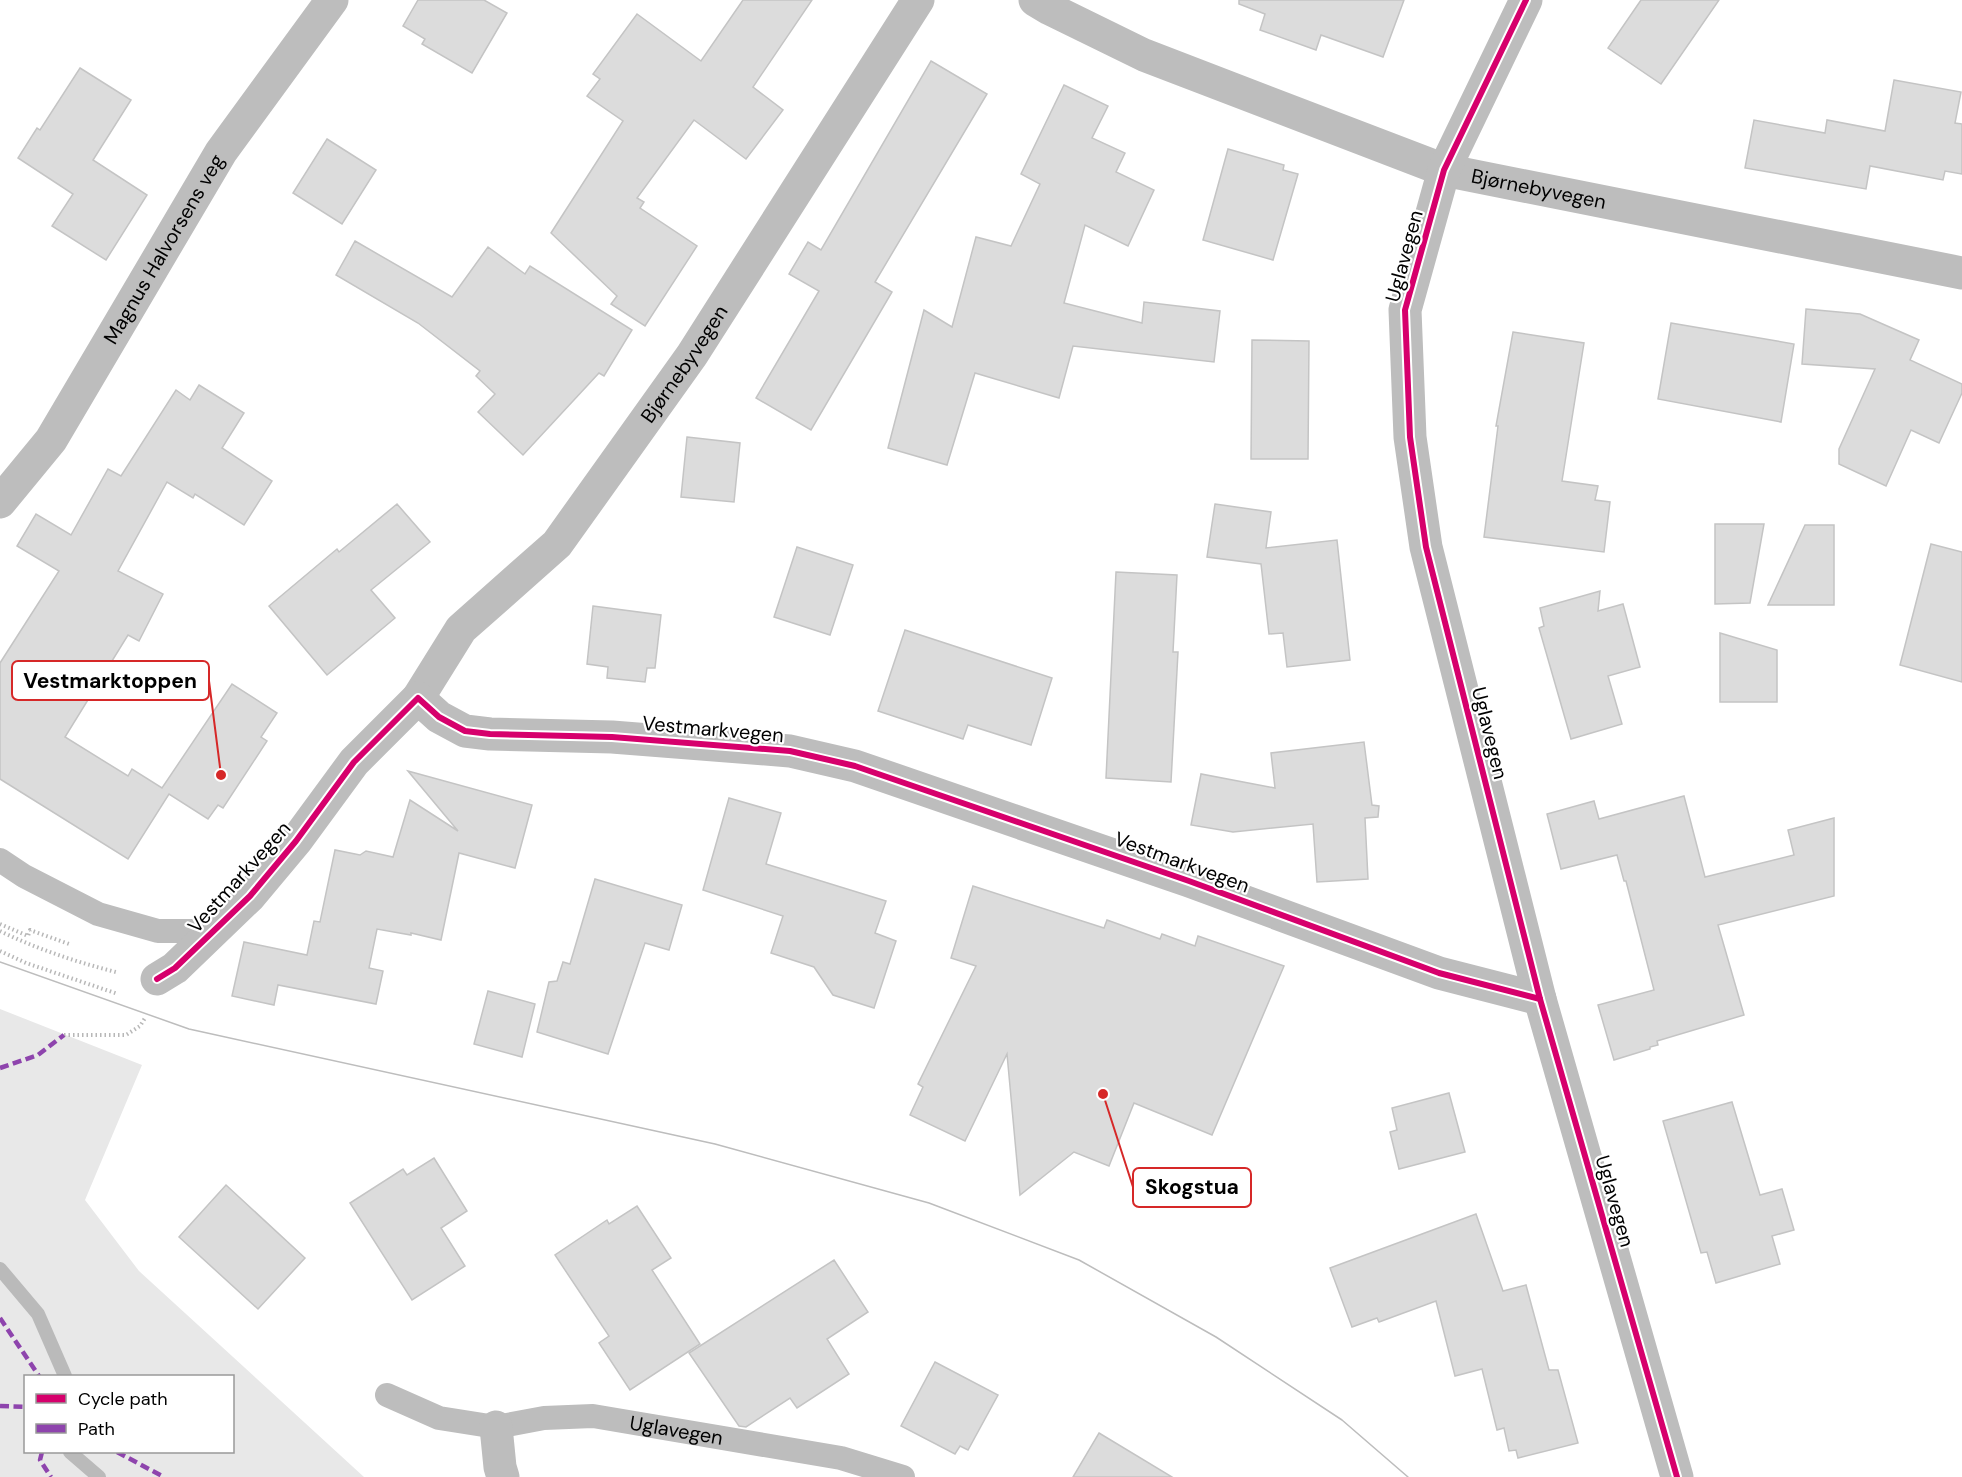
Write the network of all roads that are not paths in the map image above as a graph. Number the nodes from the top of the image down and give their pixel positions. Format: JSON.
{"nodes":[{"id":1,"x":332,"y":0,"type":"edge"},
{"id":2,"x":918,"y":0,"type":"edge"},
{"id":3,"x":1035,"y":0,"type":"edge"},
{"id":4,"x":1526,"y":0,"type":"edge"},
{"id":5,"x":1444,"y":170,"type":"junction"},
{"id":6,"x":1962,"y":273,"type":"edge"},
{"id":7,"x":0,"y":502,"type":"edge"},
{"id":8,"x":418,"y":698,"type":"junction"},
{"id":9,"x":0,"y":860,"type":"edge"},
{"id":10,"x":214,"y":932,"type":"junction"},
{"id":11,"x":146,"y":978,"type":"road end"},
{"id":12,"x":1540,"y":999,"type":"junction"},
{"id":13,"x":387,"y":1395,"type":"dead end"},
{"id":14,"x":496,"y":1427,"type":"junction"},
{"id":15,"x":503,"y":1477,"type":"edge"},
{"id":16,"x":903,"y":1477,"type":"edge"},
{"id":17,"x":1677,"y":1477,"type":"edge"}],
"edges":[{"from":1,"to":7,"type":"street","name":"Magnus Halvorsens veg"},
{"from":2,"to":8,"type":"street","name":"Bjørnebyvegen"},
{"from":3,"to":5,"type":"street","name":"Bjørnebyvegen"},
{"from":4,"to":5,"type":"street","name":"Uglavegen"},
{"from":5,"to":6,"type":"street","name":"Bjørnebyvegen"},
{"from":5,"to":12,"type":"street","name":"Uglavegen"},
{"from":8,"to":10,"type":"street","name":"Vestmarkvegen"},
{"from":8,"to":12,"type":"street","name":"Vestmarkvegen"},
{"from":9,"to":10,"type":"lane"},
{"from":10,"to":11,"type":"street","name":"Vestmarkvegen"},
{"from":12,"to":17,"type":"street","name":"Uglavegen"},
{"from":13,"to":14,"type":"lane","name":"Uglavegen"},
{"from":14,"to":15,"type":"street"},
{"from":14,"to":16,"type":"lane","name":"Uglavegen"}]}
